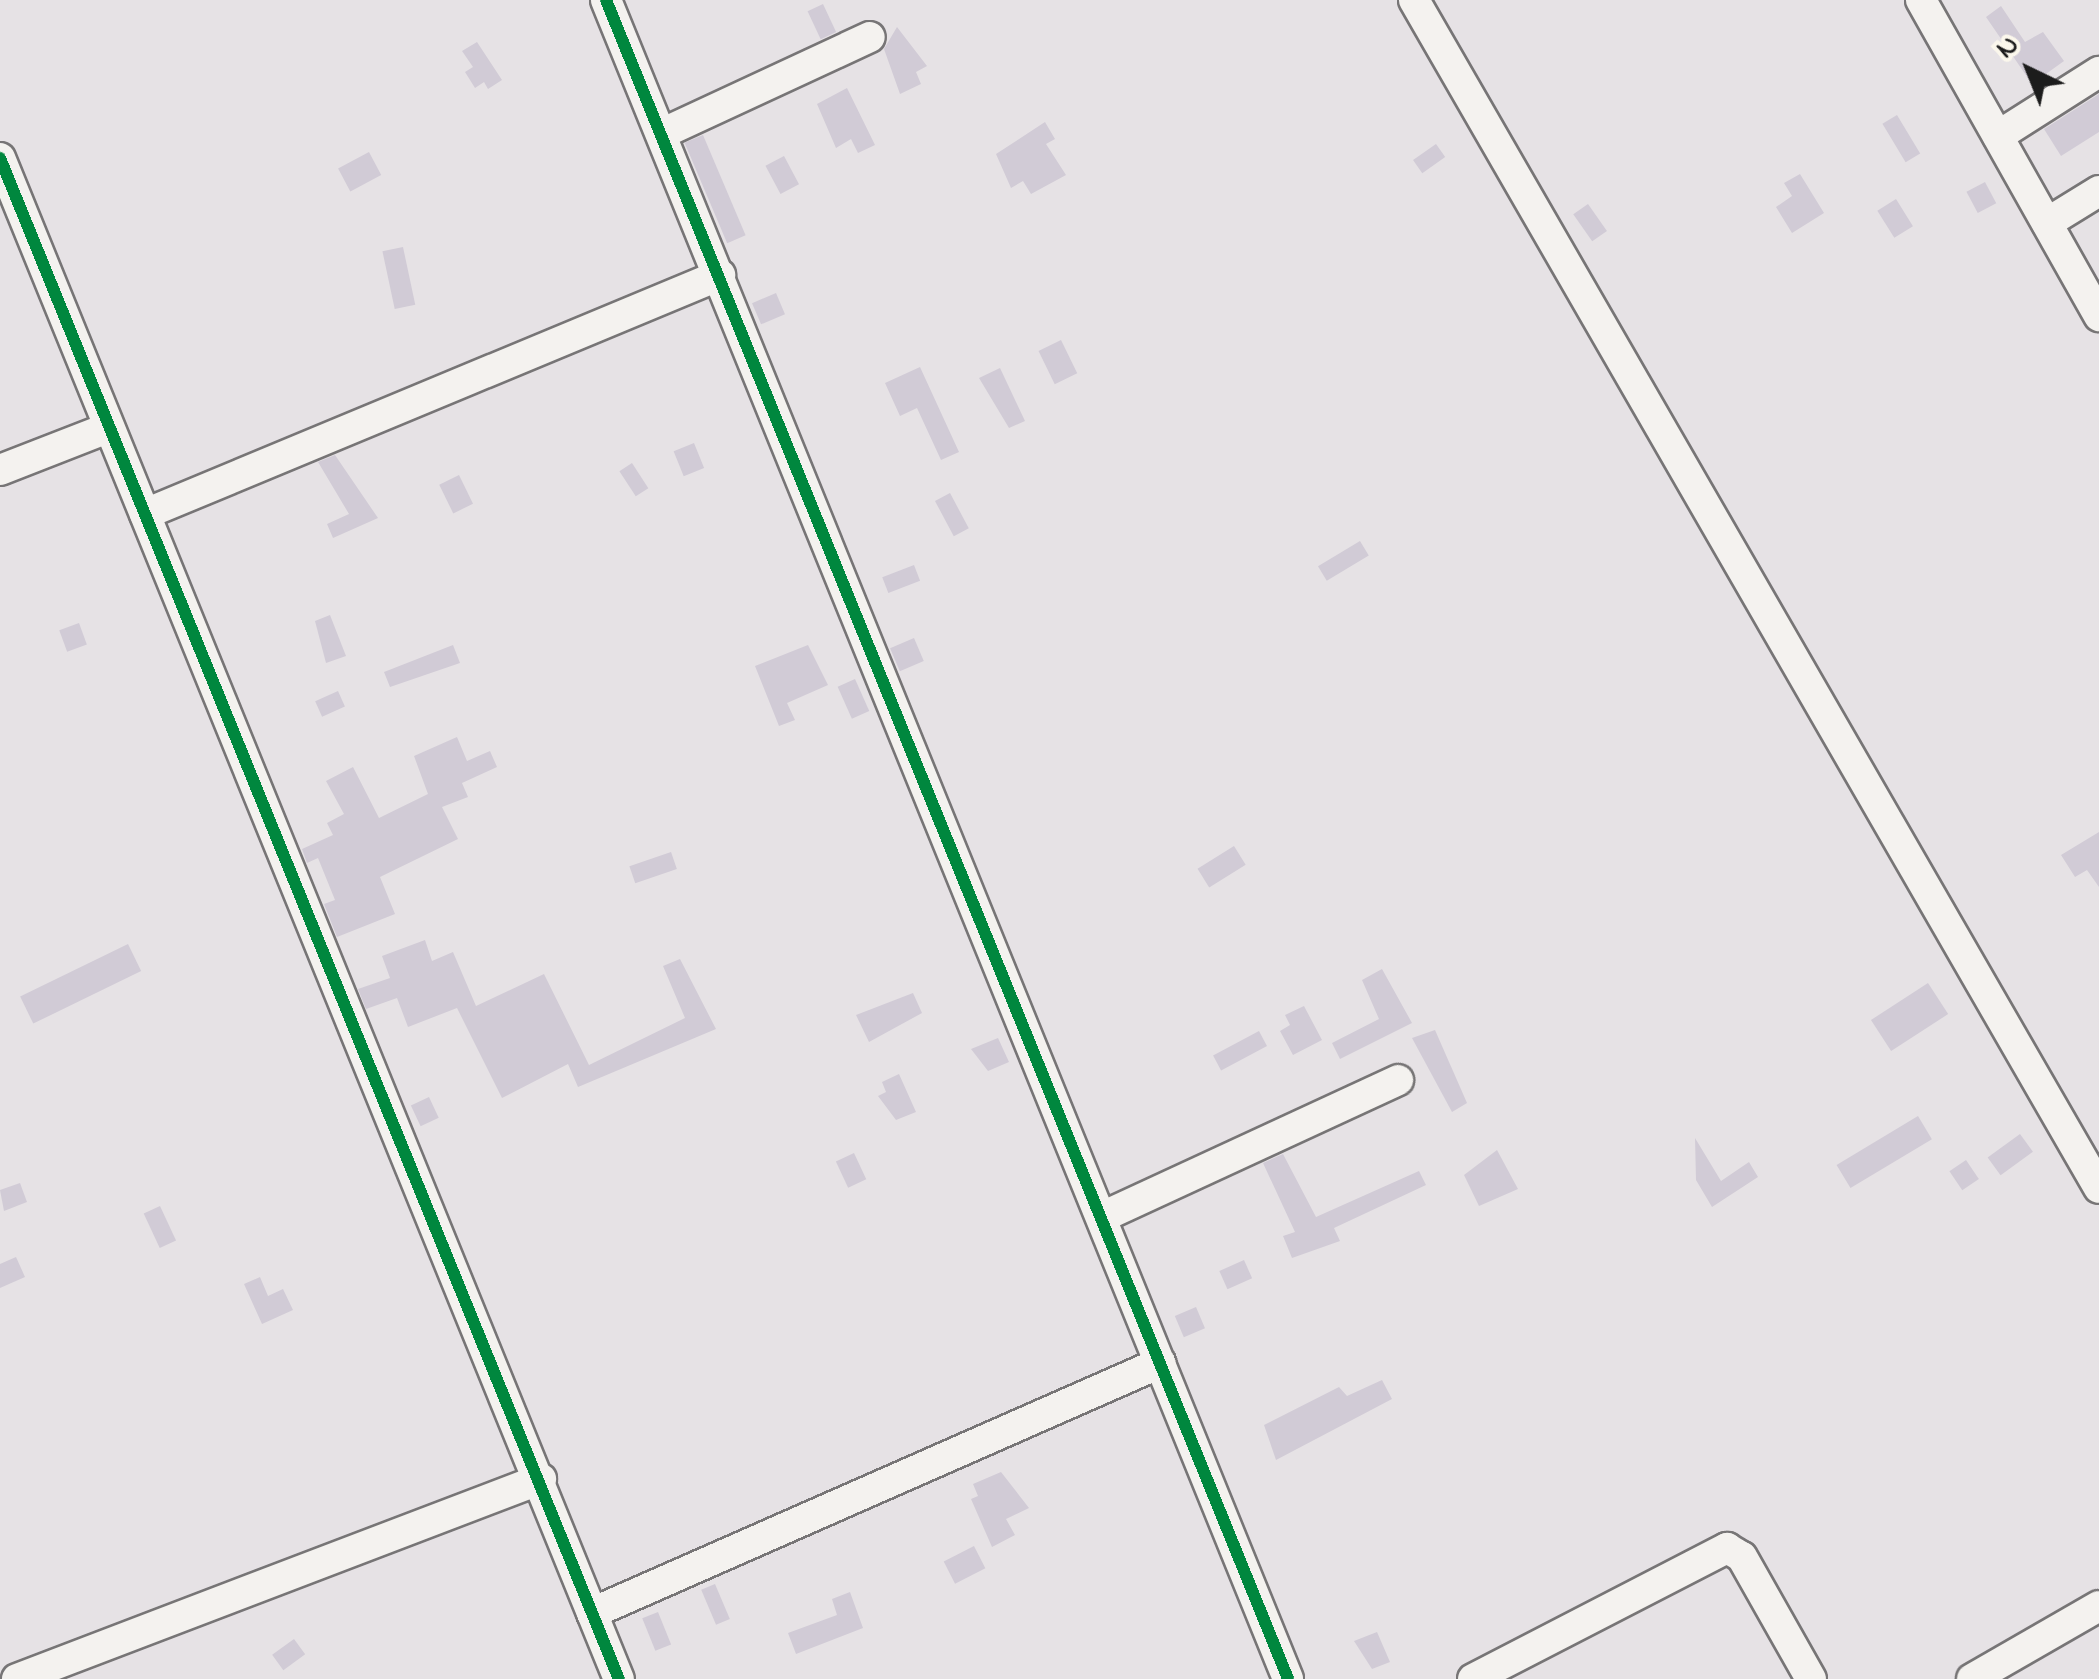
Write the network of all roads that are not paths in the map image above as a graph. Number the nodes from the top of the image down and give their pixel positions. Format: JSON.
{"nodes":[{"id":1,"x":606,"y":0,"type":"edge"},
{"id":2,"x":1414,"y":0,"type":"edge"},
{"id":3,"x":1921,"y":0,"type":"edge"},
{"id":4,"x":870,"y":37,"type":"dead end"},
{"id":5,"x":2099,"y":72,"type":"edge"},
{"id":6,"x":661,"y":134,"type":"junction"},
{"id":7,"x":1998,"y":136,"type":"junction"},
{"id":8,"x":0,"y":158,"type":"edge"},
{"id":9,"x":2099,"y":192,"type":"edge"},
{"id":10,"x":2047,"y":223,"type":"junction"},
{"id":11,"x":720,"y":275,"type":"junction"},
{"id":12,"x":2099,"y":316,"type":"edge"},
{"id":13,"x":108,"y":428,"type":"junction"},
{"id":14,"x":0,"y":470,"type":"edge"},
{"id":15,"x":145,"y":514,"type":"junction"},
{"id":16,"x":1398,"y":1080,"type":"dead end"},
{"id":17,"x":2099,"y":1188,"type":"edge"},
{"id":18,"x":1104,"y":1216,"type":"junction"},
{"id":19,"x":1160,"y":1363,"type":"junction"},
{"id":20,"x":540,"y":1479,"type":"junction"},
{"id":21,"x":2099,"y":1606,"type":"edge"},
{"id":22,"x":592,"y":1612,"type":"junction"},
{"id":23,"x":16,"y":1679,"type":"edge"},
{"id":24,"x":619,"y":1679,"type":"edge"},
{"id":25,"x":1288,"y":1679,"type":"edge"},
{"id":26,"x":1472,"y":1679,"type":"edge"},
{"id":27,"x":1811,"y":1679,"type":"edge"},
{"id":28,"x":1972,"y":1679,"type":"edge"}],
"edges":[{"from":1,"to":6,"type":"street"},
{"from":2,"to":17,"type":"street"},
{"from":3,"to":7,"type":"street"},
{"from":4,"to":6,"type":"street"},
{"from":5,"to":7,"type":"street"},
{"from":6,"to":11,"type":"street"},
{"from":7,"to":10,"type":"street"},
{"from":8,"to":13,"type":"street"},
{"from":9,"to":10,"type":"street"},
{"from":10,"to":12,"type":"street"},
{"from":11,"to":15,"type":"street"},
{"from":11,"to":18,"type":"street"},
{"from":13,"to":14,"type":"street"},
{"from":13,"to":15,"type":"street"},
{"from":15,"to":20,"type":"street"},
{"from":16,"to":18,"type":"street"},
{"from":18,"to":19,"type":"street"},
{"from":19,"to":22,"type":"street"},
{"from":19,"to":25,"type":"street"},
{"from":20,"to":22,"type":"street"},
{"from":20,"to":23,"type":"street"},
{"from":21,"to":28,"type":"street"},
{"from":22,"to":24,"type":"street"},
{"from":26,"to":27,"type":"street"}]}
